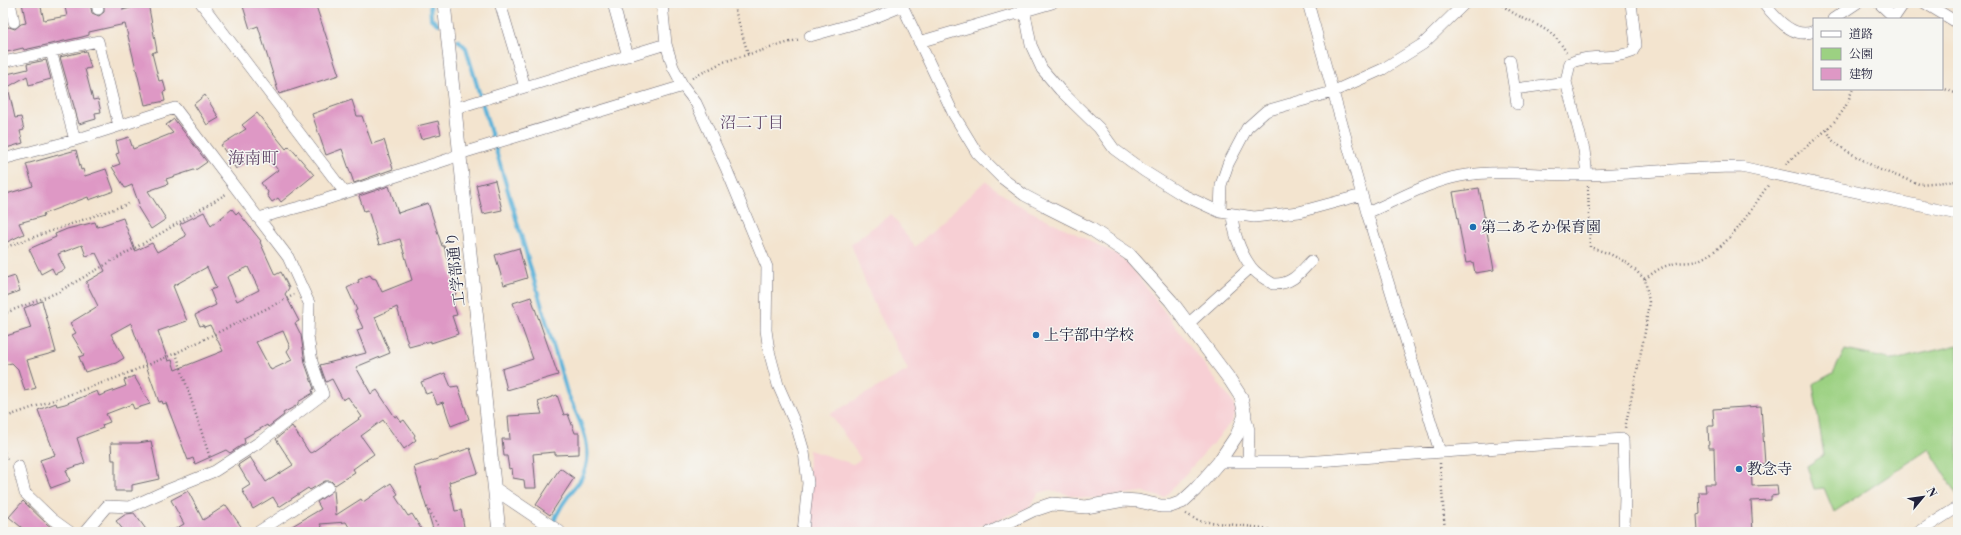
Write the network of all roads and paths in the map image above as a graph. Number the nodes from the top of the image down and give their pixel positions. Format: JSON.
{"nodes":[{"id":1,"x":10,"y":3,"type":"edge"},
{"id":2,"x":201,"y":3,"type":"edge"},
{"id":3,"x":444,"y":3,"type":"edge"},
{"id":4,"x":500,"y":3,"type":"edge"},
{"id":5,"x":612,"y":3,"type":"edge"},
{"id":6,"x":662,"y":3,"type":"edge"},
{"id":7,"x":733,"y":3,"type":"edge"},
{"id":8,"x":1052,"y":3,"type":"edge"},
{"id":9,"x":1308,"y":3,"type":"edge"},
{"id":10,"x":1465,"y":3,"type":"edge"},
{"id":11,"x":1499,"y":3,"type":"edge"},
{"id":12,"x":1631,"y":3,"type":"edge"},
{"id":13,"x":1764,"y":3,"type":"edge"},
{"id":14,"x":1857,"y":3,"type":"edge"},
{"id":15,"x":1879,"y":3,"type":"edge"},
{"id":16,"x":1904,"y":3,"type":"edge"},
{"id":17,"x":1925,"y":3,"type":"edge"},
{"id":18,"x":902,"y":5,"type":"edge"},
{"id":19,"x":1024,"y":7,"type":"edge"},
{"id":20,"x":1834,"y":18,"type":"edge"},
{"id":21,"x":1893,"y":18,"type":"edge"},
{"id":22,"x":1957,"y":19,"type":"edge"},
{"id":23,"x":14,"y":22,"type":"dead end"},
{"id":24,"x":1813,"y":31,"type":"edge"},
{"id":25,"x":810,"y":36,"type":"joint"},
{"id":26,"x":919,"y":42,"type":"junction"},
{"id":27,"x":666,"y":44,"type":"junction"},
{"id":28,"x":51,"y":51,"type":"junction"},
{"id":29,"x":748,"y":54,"type":"junction"},
{"id":30,"x":628,"y":56,"type":"junction"},
{"id":31,"x":1510,"y":61,"type":"dead end"},
{"id":32,"x":3,"y":62,"type":"edge"},
{"id":33,"x":1570,"y":63,"type":"junction"},
{"id":34,"x":1566,"y":82,"type":"junction"},
{"id":35,"x":683,"y":86,"type":"junction"},
{"id":36,"x":525,"y":87,"type":"junction"},
{"id":37,"x":1943,"y":88,"type":"edge"},
{"id":38,"x":1515,"y":89,"type":"junction"},
{"id":39,"x":1853,"y":90,"type":"edge"},
{"id":40,"x":1332,"y":92,"type":"junction"},
{"id":41,"x":1958,"y":94,"type":"edge"},
{"id":42,"x":1517,"y":104,"type":"dead end"},
{"id":43,"x":456,"y":108,"type":"junction"},
{"id":44,"x":119,"y":126,"type":"junction"},
{"id":45,"x":1826,"y":130,"type":"junction"},
{"id":46,"x":75,"y":140,"type":"junction"},
{"id":47,"x":459,"y":154,"type":"junction"},
{"id":48,"x":3,"y":159,"type":"edge"},
{"id":49,"x":1776,"y":174,"type":"junction"},
{"id":50,"x":1587,"y":176,"type":"junction"},
{"id":51,"x":1958,"y":181,"type":"edge"},
{"id":52,"x":235,"y":189,"type":"junction"},
{"id":53,"x":345,"y":193,"type":"junction"},
{"id":54,"x":1362,"y":195,"type":"junction"},
{"id":55,"x":128,"y":204,"type":"dead end"},
{"id":56,"x":1047,"y":208,"type":"joint"},
{"id":57,"x":1220,"y":212,"type":"junction"},
{"id":58,"x":1367,"y":213,"type":"junction"},
{"id":59,"x":1232,"y":214,"type":"junction"},
{"id":60,"x":1958,"y":214,"type":"edge"},
{"id":61,"x":258,"y":218,"type":"junction"},
{"id":62,"x":3,"y":248,"type":"edge"},
{"id":63,"x":1311,"y":261,"type":"dead end"},
{"id":64,"x":1251,"y":268,"type":"junction"},
{"id":65,"x":1644,"y":279,"type":"junction"},
{"id":66,"x":295,"y":295,"type":"dead end"},
{"id":67,"x":3,"y":314,"type":"edge"},
{"id":68,"x":1188,"y":324,"type":"junction"},
{"id":69,"x":176,"y":353,"type":"junction"},
{"id":70,"x":1245,"y":415,"type":"junction"},
{"id":71,"x":3,"y":418,"type":"edge"},
{"id":72,"x":1623,"y":439,"type":"junction"},
{"id":73,"x":3,"y":444,"type":"edge"},
{"id":74,"x":1440,"y":452,"type":"junction"},
{"id":75,"x":1219,"y":462,"type":"junction"},
{"id":76,"x":1248,"y":462,"type":"junction"},
{"id":77,"x":18,"y":466,"type":"joint"},
{"id":78,"x":215,"y":471,"type":"junction"},
{"id":79,"x":328,"y":487,"type":"dead end"},
{"id":80,"x":495,"y":489,"type":"junction"},
{"id":81,"x":1171,"y":506,"type":"junction"},
{"id":82,"x":427,"y":507,"type":"dead end"},
{"id":83,"x":1958,"y":507,"type":"edge"},
{"id":84,"x":1037,"y":509,"type":"joint"},
{"id":85,"x":70,"y":532,"type":"edge"},
{"id":86,"x":85,"y":532,"type":"edge"},
{"id":87,"x":258,"y":532,"type":"edge"},
{"id":88,"x":442,"y":532,"type":"edge"},
{"id":89,"x":499,"y":532,"type":"edge"},
{"id":90,"x":559,"y":532,"type":"edge"},
{"id":91,"x":803,"y":532,"type":"edge"},
{"id":92,"x":990,"y":532,"type":"edge"},
{"id":93,"x":1279,"y":532,"type":"edge"},
{"id":94,"x":1445,"y":532,"type":"edge"},
{"id":95,"x":1624,"y":532,"type":"edge"},
{"id":96,"x":1919,"y":532,"type":"edge"}],
"edges":[{"from":1,"to":23,"type":"street"},
{"from":2,"to":53,"type":"street"},
{"from":3,"to":43,"type":"street","name":"工学部通り"},
{"from":4,"to":36,"type":"street"},
{"from":5,"to":30,"type":"street"},
{"from":6,"to":27,"type":"street"},
{"from":7,"to":29,"type":"path"},
{"from":8,"to":19,"type":"street"},
{"from":9,"to":40,"type":"street"},
{"from":10,"to":40,"type":"street"},
{"from":11,"to":33,"type":"path"},
{"from":12,"to":33,"type":"street"},
{"from":13,"to":24,"type":"street"},
{"from":14,"to":20,"type":"street"},
{"from":15,"to":21,"type":"street"},
{"from":16,"to":21,"type":"street"},
{"from":17,"to":22,"type":"street"},
{"from":18,"to":25,"type":"street"},
{"from":18,"to":26,"type":"street"},
{"from":19,"to":26,"type":"street"},
{"from":19,"to":57,"type":"street"},
{"from":25,"to":29,"type":"path"},
{"from":26,"to":56,"type":"street"},
{"from":27,"to":30,"type":"street"},
{"from":27,"to":35,"type":"street"},
{"from":28,"to":32,"type":"street"},
{"from":28,"to":44,"type":"street"},
{"from":28,"to":46,"type":"street"},
{"from":29,"to":35,"type":"path"},
{"from":30,"to":36,"type":"street"},
{"from":31,"to":38,"type":"street"},
{"from":33,"to":34,"type":"street"},
{"from":34,"to":38,"type":"street"},
{"from":34,"to":50,"type":"street"},
{"from":35,"to":47,"type":"street"},
{"from":35,"to":91,"type":"street"},
{"from":36,"to":43,"type":"street"},
{"from":37,"to":41,"type":"path"},
{"from":38,"to":42,"type":"street"},
{"from":39,"to":45,"type":"path"},
{"from":40,"to":54,"type":"street"},
{"from":40,"to":57,"type":"street"},
{"from":43,"to":47,"type":"street","name":"工学部通り"},
{"from":44,"to":46,"type":"street"},
{"from":44,"to":52,"type":"street"},
{"from":45,"to":49,"type":"path"},
{"from":45,"to":51,"type":"path"},
{"from":46,"to":48,"type":"street"},
{"from":47,"to":53,"type":"street"},
{"from":47,"to":80,"type":"street","name":"工学部通り"},
{"from":49,"to":50,"type":"street"},
{"from":49,"to":60,"type":"street"},
{"from":49,"to":65,"type":"path"},
{"from":50,"to":58,"type":"street"},
{"from":50,"to":65,"type":"path"},
{"from":52,"to":61,"type":"street"},
{"from":52,"to":67,"type":"path"},
{"from":53,"to":61,"type":"street"},
{"from":54,"to":58,"type":"street"},
{"from":54,"to":59,"type":"street"},
{"from":55,"to":62,"type":"path"},
{"from":56,"to":68,"type":"street"},
{"from":57,"to":59,"type":"street"},
{"from":58,"to":74,"type":"street"},
{"from":59,"to":64,"type":"street"},
{"from":61,"to":78,"type":"street"},
{"from":63,"to":64,"type":"street"},
{"from":64,"to":68,"type":"street"},
{"from":65,"to":72,"type":"path"},
{"from":66,"to":69,"type":"path"},
{"from":68,"to":70,"type":"street"},
{"from":69,"to":71,"type":"path"},
{"from":69,"to":78,"type":"path"},
{"from":70,"to":75,"type":"street"},
{"from":70,"to":76,"type":"street"},
{"from":72,"to":74,"type":"street"},
{"from":72,"to":95,"type":"street"},
{"from":73,"to":77,"type":"path"},
{"from":74,"to":76,"type":"street"},
{"from":74,"to":94,"type":"path"},
{"from":75,"to":76,"type":"street"},
{"from":75,"to":81,"type":"street"},
{"from":77,"to":85,"type":"street"},
{"from":78,"to":86,"type":"street"},
{"from":79,"to":87,"type":"street"},
{"from":80,"to":89,"type":"street","name":"工学部通り"},
{"from":80,"to":90,"type":"street"},
{"from":81,"to":84,"type":"street"},
{"from":81,"to":93,"type":"path"},
{"from":82,"to":88,"type":"path"},
{"from":83,"to":96,"type":"street"},
{"from":84,"to":92,"type":"street"}]}
